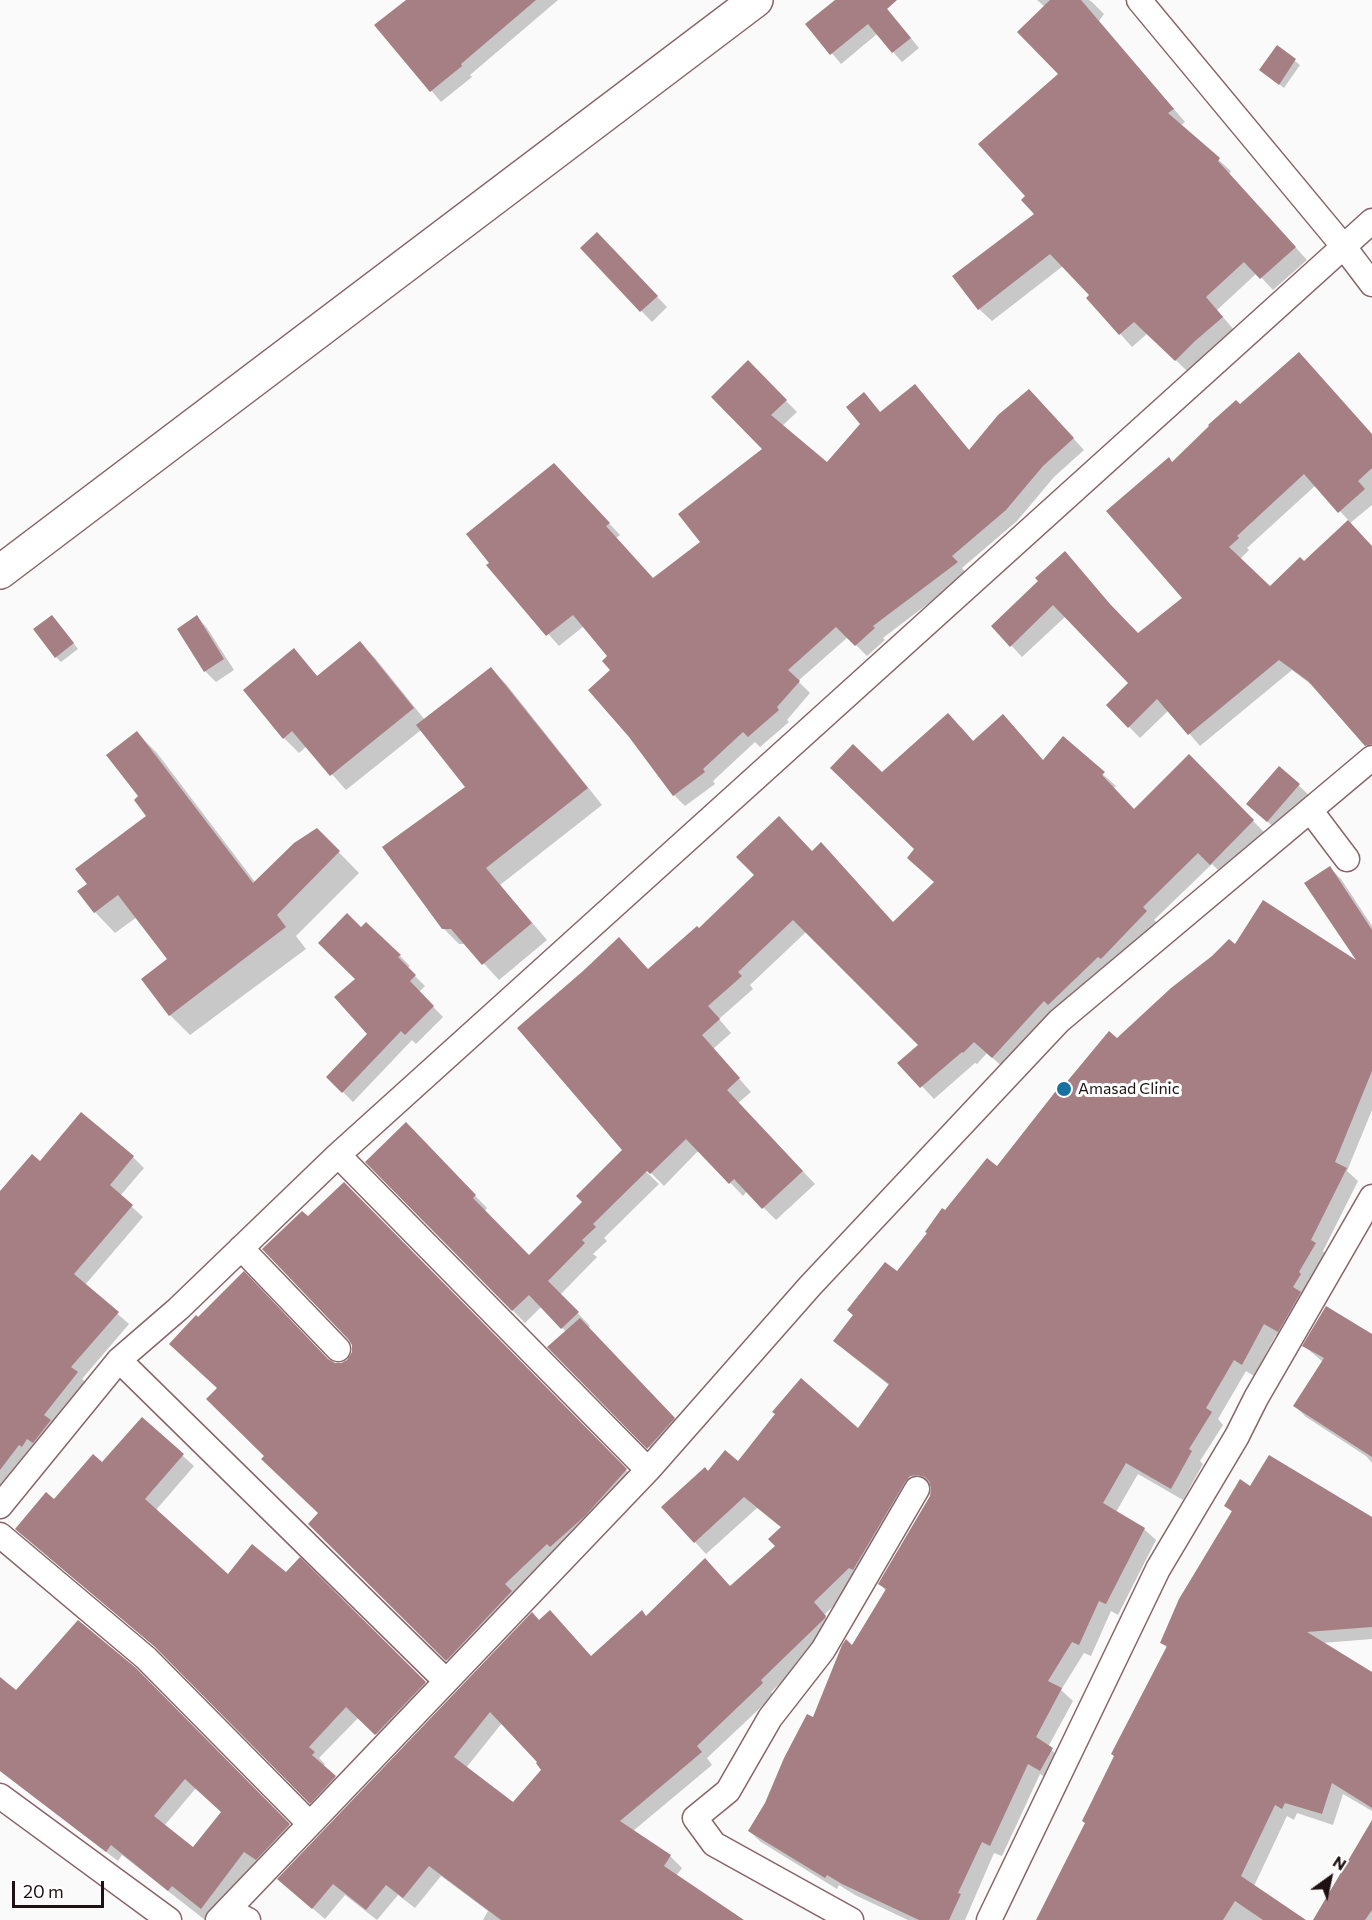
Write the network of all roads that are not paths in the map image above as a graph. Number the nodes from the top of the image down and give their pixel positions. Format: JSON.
{"nodes":[{"id":1,"x":724,"y":0,"type":"edge"},
{"id":2,"x":756,"y":0,"type":"edge"},
{"id":3,"x":1139,"y":0,"type":"edge"},
{"id":4,"x":1372,"y":221,"type":"edge"},
{"id":5,"x":1344,"y":247,"type":"junction"},
{"id":6,"x":1372,"y":284,"type":"edge"},
{"id":7,"x":0,"y":544,"type":"edge"},
{"id":8,"x":0,"y":572,"type":"edge"},
{"id":9,"x":1372,"y":758,"type":"edge"},
{"id":10,"x":1310,"y":810,"type":"junction"},
{"id":11,"x":1347,"y":859,"type":"dead end"},
{"id":12,"x":338,"y":1155,"type":"junction"},
{"id":13,"x":1372,"y":1197,"type":"edge"},
{"id":14,"x":241,"y":1248,"type":"junction"},
{"id":15,"x":338,"y":1349,"type":"dead end"},
{"id":16,"x":119,"y":1360,"type":"junction"},
{"id":17,"x":648,"y":1470,"type":"junction"},
{"id":18,"x":917,"y":1489,"type":"dead end"},
{"id":19,"x":0,"y":1506,"type":"edge"},
{"id":20,"x":0,"y":1535,"type":"edge"},
{"id":21,"x":446,"y":1681,"type":"junction"},
{"id":22,"x":0,"y":1796,"type":"edge"},
{"id":23,"x":310,"y":1824,"type":"junction"},
{"id":24,"x":232,"y":1917,"type":"edge"},
{"id":25,"x":169,"y":1920,"type":"edge"},
{"id":26,"x":851,"y":1920,"type":"edge"},
{"id":27,"x":989,"y":1920,"type":"edge"}],
"edges":[{"from":1,"to":7,"type":"street"},
{"from":2,"to":8,"type":"street"},
{"from":3,"to":5,"type":"street"},
{"from":4,"to":5,"type":"street"},
{"from":5,"to":6,"type":"street"},
{"from":5,"to":12,"type":"street"},
{"from":9,"to":10,"type":"street"},
{"from":10,"to":11,"type":"street"},
{"from":10,"to":17,"type":"street"},
{"from":12,"to":14,"type":"street"},
{"from":12,"to":17,"type":"street"},
{"from":13,"to":27,"type":"street"},
{"from":14,"to":15,"type":"street"},
{"from":14,"to":16,"type":"street"},
{"from":16,"to":19,"type":"street"},
{"from":16,"to":21,"type":"street"},
{"from":17,"to":21,"type":"street"},
{"from":18,"to":26,"type":"street"},
{"from":20,"to":23,"type":"street"},
{"from":21,"to":23,"type":"street"},
{"from":22,"to":25,"type":"street"},
{"from":23,"to":24,"type":"street"}]}
